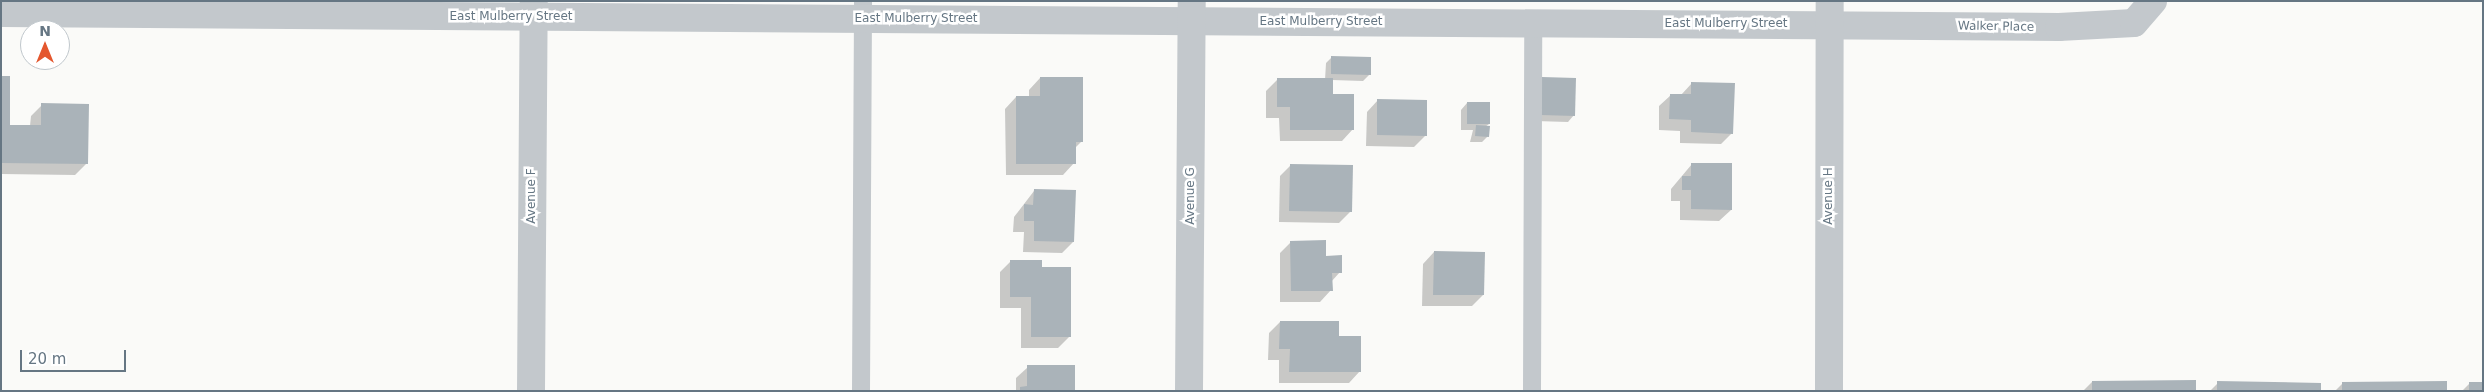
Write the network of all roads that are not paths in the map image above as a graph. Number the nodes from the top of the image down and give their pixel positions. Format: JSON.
{"nodes":[{"id":1,"x":2152,"y":1,"type":"edge"},
{"id":2,"x":533,"y":9,"type":"edge"},
{"id":3,"x":863,"y":10,"type":"edge"},
{"id":4,"x":1192,"y":11,"type":"edge"},
{"id":5,"x":1,"y":13,"type":"edge"},
{"id":6,"x":1830,"y":13,"type":"edge"},
{"id":7,"x":1533,"y":23,"type":"junction"},
{"id":8,"x":532,"y":391,"type":"edge"},
{"id":9,"x":860,"y":391,"type":"edge"},
{"id":10,"x":1190,"y":391,"type":"edge"},
{"id":11,"x":1532,"y":391,"type":"edge"},
{"id":12,"x":1829,"y":391,"type":"edge"}],
"edges":[{"from":1,"to":6,"type":"street","name":"Walker Place"},
{"from":2,"to":3,"type":"street","name":"East Mulberry Street"},
{"from":2,"to":5,"type":"street","name":"East Mulberry Street"},
{"from":2,"to":8,"type":"street","name":"Avenue F"},
{"from":3,"to":4,"type":"street","name":"East Mulberry Street"},
{"from":3,"to":9,"type":"lane"},
{"from":4,"to":7,"type":"street","name":"East Mulberry Street"},
{"from":4,"to":10,"type":"street","name":"Avenue G"},
{"from":6,"to":7,"type":"street","name":"East Mulberry Street"},
{"from":6,"to":12,"type":"street","name":"Avenue H"},
{"from":7,"to":11,"type":"lane"}]}
